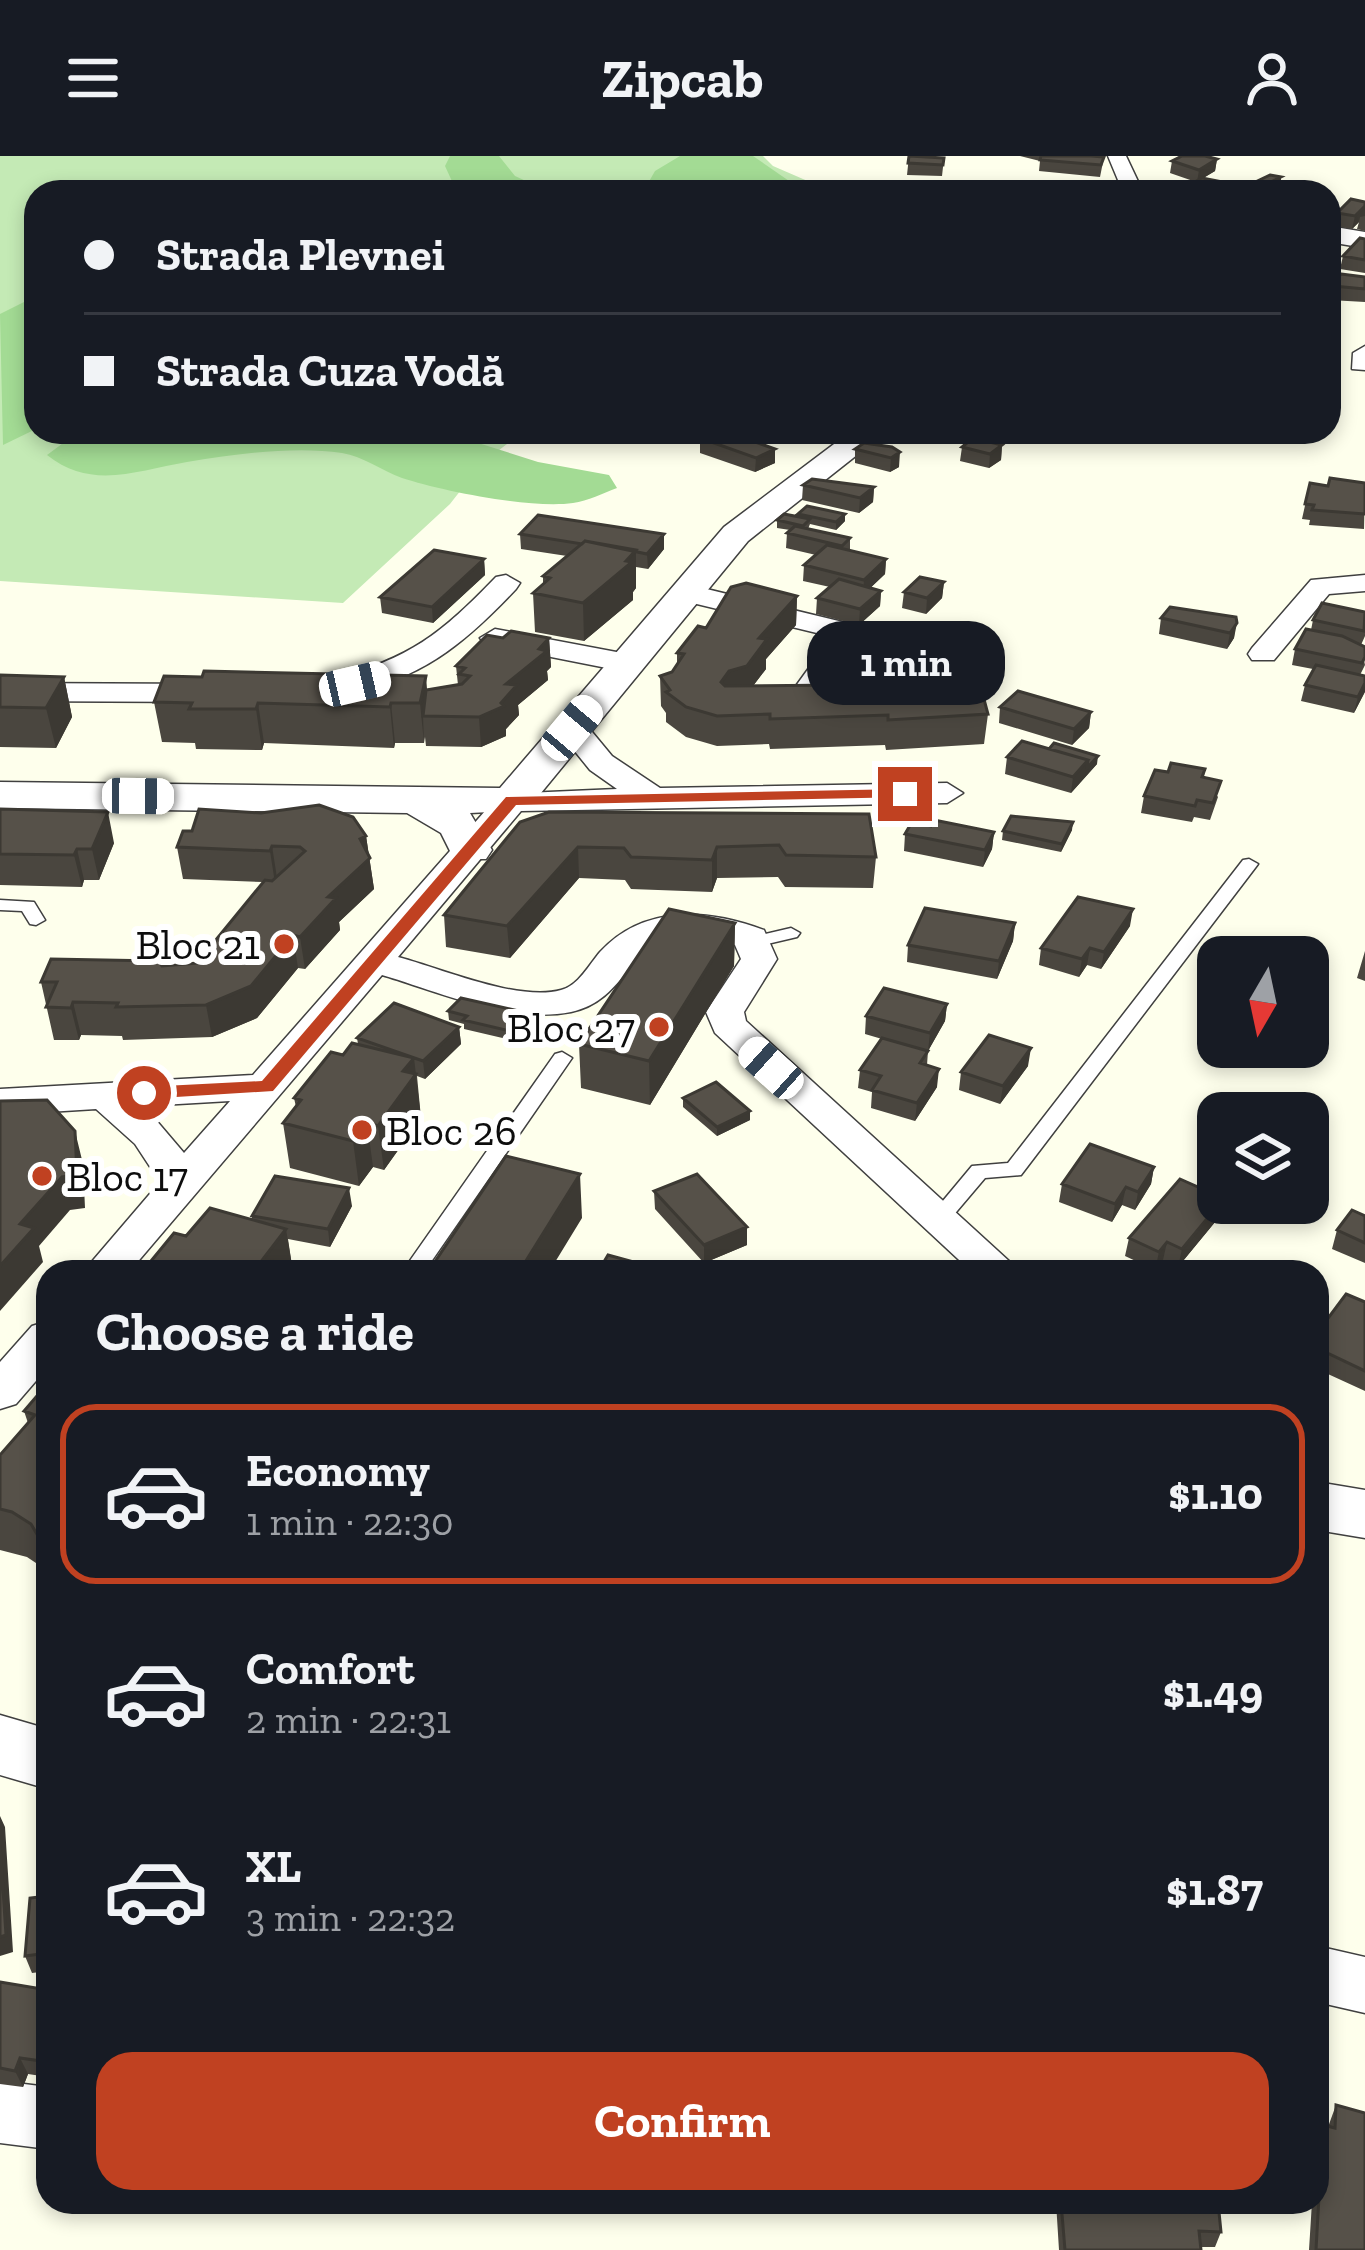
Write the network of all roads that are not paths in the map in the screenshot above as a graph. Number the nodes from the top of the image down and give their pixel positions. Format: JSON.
{"nodes":[{"id":1,"x":854,"y":444,"type":"edge"},
{"id":2,"x":506,"y":583,"type":"dead end"},
{"id":3,"x":1365,"y":583,"type":"edge"},
{"id":4,"x":686,"y":593,"type":"junction"},
{"id":5,"x":459,"y":632,"type":"junction"},
{"id":6,"x":1263,"y":653,"type":"dead end"},
{"id":7,"x":627,"y":663,"type":"junction"},
{"id":8,"x":320,"y":688,"type":"edge"},
{"id":9,"x":808,"y":690,"type":"edge"},
{"id":10,"x":0,"y":692,"type":"edge"},
{"id":11,"x":242,"y":692,"type":"edge"},
{"id":12,"x":572,"y":728,"type":"junction"},
{"id":13,"x":947,"y":793,"type":"dead end"},
{"id":14,"x":0,"y":795,"type":"edge"},
{"id":15,"x":652,"y":798,"type":"junction"},
{"id":16,"x":414,"y":800,"type":"junction"},
{"id":17,"x":512,"y":801,"type":"junction"},
{"id":18,"x":470,"y":850,"type":"junction"},
{"id":19,"x":1250,"y":864,"type":"dead end"},
{"id":20,"x":0,"y":905,"type":"edge"},
{"id":21,"x":36,"y":920,"type":"dead end"},
{"id":22,"x":376,"y":962,"type":"junction"},
{"id":23,"x":562,"y":1058,"type":"dead end"},
{"id":24,"x":267,"y":1087,"type":"junction"},
{"id":25,"x":103,"y":1095,"type":"junction"},
{"id":26,"x":0,"y":1102,"type":"edge"},
{"id":27,"x":182,"y":1185,"type":"junction"},
{"id":28,"x":939,"y":1219,"type":"junction"},
{"id":29,"x":116,"y":1260,"type":"edge"},
{"id":30,"x":421,"y":1260,"type":"edge"},
{"id":31,"x":985,"y":1260,"type":"edge"},
{"id":32,"x":36,"y":1351,"type":"edge"},
{"id":33,"x":0,"y":1392,"type":"edge"},
{"id":34,"x":0,"y":1745,"type":"edge"},
{"id":35,"x":36,"y":1756,"type":"edge"},
{"id":36,"x":36,"y":1763,"type":"edge"},
{"id":37,"x":0,"y":1772,"type":"edge"},
{"id":38,"x":1329,"y":1977,"type":"edge"},
{"id":39,"x":1365,"y":1985,"type":"edge"},
{"id":40,"x":0,"y":2112,"type":"edge"},
{"id":41,"x":36,"y":2116,"type":"edge"}],
"edges":[{"from":1,"to":4,"type":"street"},
{"from":2,"to":5,"type":"street"},
{"from":3,"to":6,"type":"street"},
{"from":4,"to":7,"type":"street"},
{"from":4,"to":9,"type":"street"},
{"from":5,"to":7,"type":"street"},
{"from":5,"to":8,"type":"street"},
{"from":7,"to":12,"type":"street"},
{"from":10,"to":11,"type":"street"},
{"from":12,"to":15,"type":"street"},
{"from":12,"to":17,"type":"street"},
{"from":13,"to":15,"type":"street"},
{"from":14,"to":16,"type":"street"},
{"from":15,"to":17,"type":"street"},
{"from":16,"to":17,"type":"street"},
{"from":16,"to":18,"type":"street"},
{"from":17,"to":18,"type":"street"},
{"from":18,"to":22,"type":"street"},
{"from":19,"to":28,"type":"lane"},
{"from":20,"to":21,"type":"lane"},
{"from":22,"to":24,"type":"street"},
{"from":22,"to":28,"type":"street"},
{"from":23,"to":30,"type":"lane"},
{"from":24,"to":25,"type":"street"},
{"from":24,"to":27,"type":"street"},
{"from":25,"to":26,"type":"street"},
{"from":25,"to":27,"type":"street"},
{"from":27,"to":29,"type":"street"},
{"from":28,"to":31,"type":"street"},
{"from":32,"to":33,"type":"street"},
{"from":34,"to":35,"type":"street"},
{"from":36,"to":37,"type":"street"},
{"from":38,"to":39,"type":"street"},
{"from":40,"to":41,"type":"street"}]}
